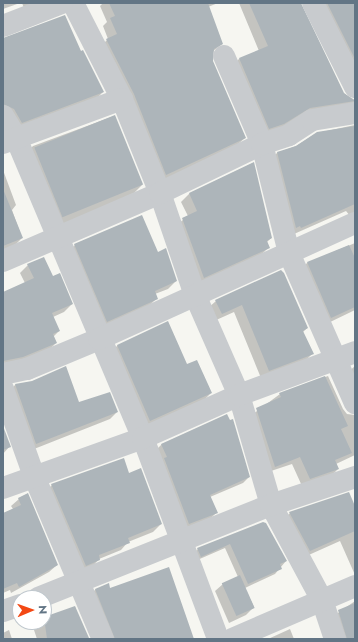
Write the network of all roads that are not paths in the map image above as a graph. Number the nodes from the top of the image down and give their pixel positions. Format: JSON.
{"nodes":[{"id":1,"x":62,"y":3,"type":"edge"},
{"id":2,"x":73,"y":3,"type":"edge"},
{"id":3,"x":313,"y":3,"type":"edge"},
{"id":4,"x":3,"y":26,"type":"edge"},
{"id":5,"x":224,"y":56,"type":"dead end"},
{"id":6,"x":355,"y":87,"type":"edge"},
{"id":7,"x":122,"y":99,"type":"junction"},
{"id":8,"x":355,"y":113,"type":"edge"},
{"id":9,"x":3,"y":116,"type":"edge"},
{"id":10,"x":9,"y":141,"type":"edge"},
{"id":11,"x":262,"y":144,"type":"junction"},
{"id":12,"x":160,"y":193,"type":"junction"},
{"id":13,"x":355,"y":223,"type":"edge"},
{"id":14,"x":58,"y":237,"type":"junction"},
{"id":15,"x":289,"y":252,"type":"junction"},
{"id":16,"x":3,"y":261,"type":"edge"},
{"id":17,"x":195,"y":295,"type":"junction"},
{"id":18,"x":99,"y":339,"type":"junction"},
{"id":19,"x":346,"y":355,"type":"edge"},
{"id":20,"x":3,"y":374,"type":"edge"},
{"id":21,"x":3,"y":389,"type":"edge"},
{"id":22,"x":239,"y":395,"type":"junction"},
{"id":23,"x":355,"y":403,"type":"edge"},
{"id":24,"x":142,"y":438,"type":"junction"},
{"id":25,"x":34,"y":476,"type":"junction"},
{"id":26,"x":355,"y":477,"type":"edge"},
{"id":27,"x":3,"y":488,"type":"edge"},
{"id":28,"x":271,"y":505,"type":"junction"},
{"id":29,"x":182,"y":540,"type":"junction"},
{"id":30,"x":79,"y":583,"type":"junction"},
{"id":31,"x":355,"y":586,"type":"edge"},
{"id":32,"x":52,"y":593,"type":"edge"},
{"id":33,"x":322,"y":600,"type":"junction"},
{"id":34,"x":103,"y":639,"type":"edge"},
{"id":35,"x":218,"y":639,"type":"edge"},
{"id":36,"x":232,"y":639,"type":"edge"},
{"id":37,"x":335,"y":639,"type":"edge"}],
"edges":[{"from":1,"to":4,"type":"street"},
{"from":2,"to":7,"type":"street"},
{"from":3,"to":6,"type":"street"},
{"from":5,"to":11,"type":"street"},
{"from":7,"to":10,"type":"street"},
{"from":7,"to":12,"type":"street"},
{"from":8,"to":11,"type":"street"},
{"from":9,"to":10,"type":"street"},
{"from":10,"to":14,"type":"street"},
{"from":11,"to":12,"type":"street"},
{"from":11,"to":15,"type":"street"},
{"from":12,"to":14,"type":"street"},
{"from":12,"to":17,"type":"street"},
{"from":13,"to":15,"type":"street"},
{"from":14,"to":16,"type":"street"},
{"from":14,"to":18,"type":"street"},
{"from":15,"to":17,"type":"street"},
{"from":15,"to":19,"type":"street"},
{"from":17,"to":18,"type":"street"},
{"from":17,"to":22,"type":"street"},
{"from":18,"to":20,"type":"street"},
{"from":18,"to":24,"type":"street"},
{"from":19,"to":22,"type":"street"},
{"from":19,"to":23,"type":"street"},
{"from":21,"to":25,"type":"street"},
{"from":22,"to":24,"type":"street"},
{"from":22,"to":28,"type":"street"},
{"from":24,"to":25,"type":"street"},
{"from":24,"to":29,"type":"street"},
{"from":25,"to":27,"type":"street"},
{"from":25,"to":30,"type":"street"},
{"from":26,"to":28,"type":"street"},
{"from":28,"to":29,"type":"street"},
{"from":28,"to":33,"type":"street"},
{"from":29,"to":30,"type":"street"},
{"from":29,"to":35,"type":"street"},
{"from":30,"to":32,"type":"street"},
{"from":30,"to":34,"type":"street"},
{"from":31,"to":33,"type":"street"},
{"from":33,"to":36,"type":"street"},
{"from":33,"to":37,"type":"street"}]}
